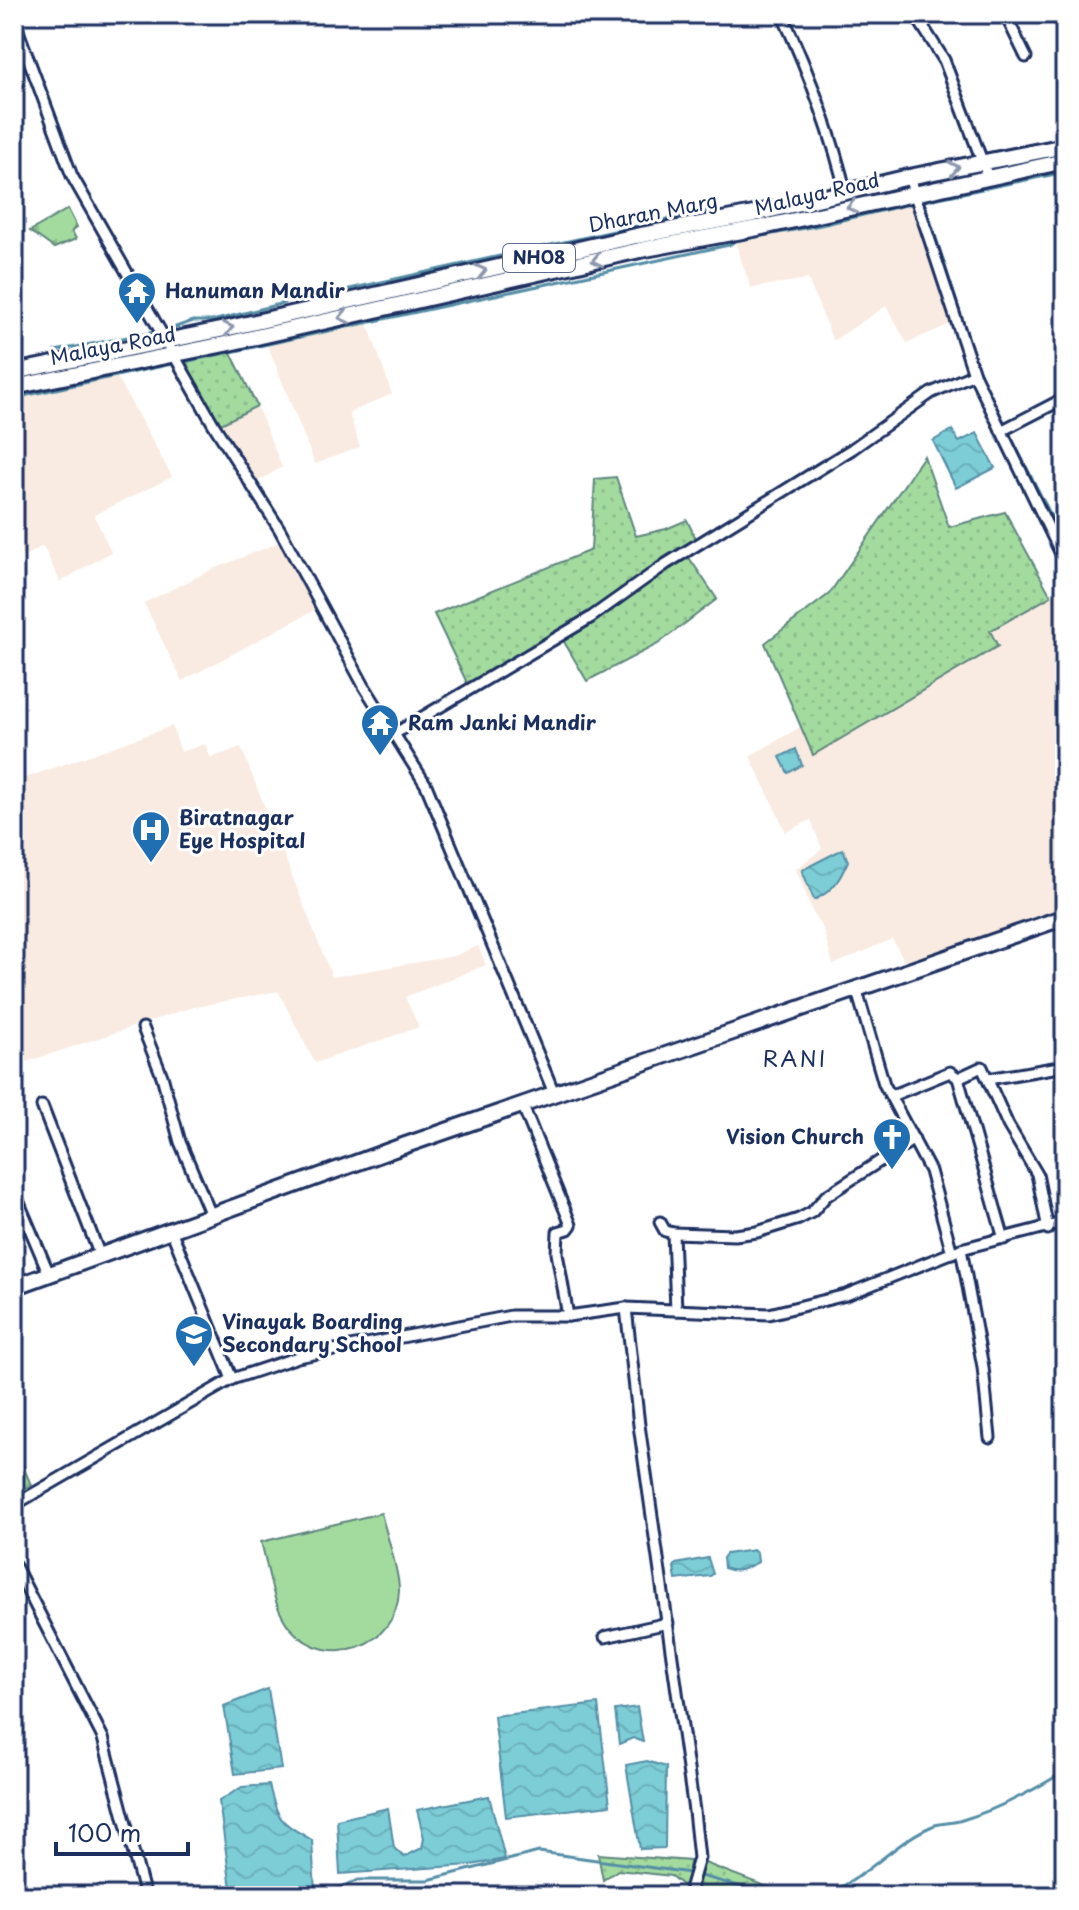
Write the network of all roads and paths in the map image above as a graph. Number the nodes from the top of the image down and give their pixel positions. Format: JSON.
{"nodes":[{"id":1,"x":782,"y":14,"type":"edge"},
{"id":2,"x":944,"y":14,"type":"edge"},
{"id":3,"x":1005,"y":14,"type":"edge"},
{"id":4,"x":917,"y":18,"type":"edge"},
{"id":5,"x":14,"y":20,"type":"edge"},
{"id":6,"x":1026,"y":57,"type":"dead end"},
{"id":7,"x":1065,"y":146,"type":"edge"},
{"id":8,"x":1065,"y":161,"type":"edge"},
{"id":9,"x":986,"y":170,"type":"junction"},
{"id":10,"x":909,"y":177,"type":"junction"},
{"id":11,"x":914,"y":193,"type":"junction"},
{"id":12,"x":846,"y":194,"type":"junction"},
{"id":13,"x":379,"y":301,"type":"junction"},
{"id":14,"x":171,"y":347,"type":"junction"},
{"id":15,"x":14,"y":372,"type":"edge"},
{"id":16,"x":974,"y":374,"type":"junction"},
{"id":17,"x":14,"y":387,"type":"edge"},
{"id":18,"x":1065,"y":398,"type":"edge"},
{"id":19,"x":1001,"y":431,"type":"junction"},
{"id":20,"x":1065,"y":562,"type":"edge"},
{"id":21,"x":394,"y":734,"type":"junction"},
{"id":22,"x":1065,"y":917,"type":"edge"},
{"id":23,"x":857,"y":991,"type":"junction"},
{"id":24,"x":143,"y":1028,"type":"dead end"},
{"id":25,"x":1065,"y":1066,"type":"edge"},
{"id":26,"x":958,"y":1078,"type":"junction"},
{"id":27,"x":988,"y":1079,"type":"junction"},
{"id":28,"x":554,"y":1093,"type":"junction"},
{"id":29,"x":891,"y":1096,"type":"junction"},
{"id":30,"x":522,"y":1104,"type":"junction"},
{"id":31,"x":42,"y":1106,"type":"dead end"},
{"id":32,"x":914,"y":1139,"type":"junction"},
{"id":33,"x":15,"y":1196,"type":"edge"},
{"id":34,"x":211,"y":1215,"type":"junction"},
{"id":35,"x":660,"y":1222,"type":"dead end"},
{"id":36,"x":1065,"y":1222,"type":"edge"},
{"id":37,"x":1048,"y":1229,"type":"junction"},
{"id":38,"x":171,"y":1230,"type":"junction"},
{"id":39,"x":673,"y":1233,"type":"junction"},
{"id":40,"x":1004,"y":1239,"type":"junction"},
{"id":41,"x":957,"y":1251,"type":"junction"},
{"id":42,"x":100,"y":1256,"type":"junction"},
{"id":43,"x":49,"y":1274,"type":"junction"},
{"id":44,"x":14,"y":1287,"type":"edge"},
{"id":45,"x":626,"y":1308,"type":"junction"},
{"id":46,"x":676,"y":1310,"type":"junction"},
{"id":47,"x":568,"y":1316,"type":"junction"},
{"id":48,"x":232,"y":1379,"type":"junction"},
{"id":49,"x":990,"y":1438,"type":"dead end"},
{"id":50,"x":14,"y":1505,"type":"edge"},
{"id":51,"x":14,"y":1564,"type":"edge"},
{"id":52,"x":668,"y":1623,"type":"junction"},
{"id":53,"x":605,"y":1637,"type":"dead end"},
{"id":54,"x":14,"y":1881,"type":"edge"},
{"id":55,"x":17,"y":1896,"type":"edge"},
{"id":56,"x":145,"y":1896,"type":"edge"},
{"id":57,"x":692,"y":1896,"type":"edge"}],
"edges":[{"from":1,"to":12,"type":"street"},
{"from":2,"to":4,"type":"street"},
{"from":3,"to":6,"type":"street"},
{"from":4,"to":9,"type":"street"},
{"from":5,"to":14,"type":"street"},
{"from":7,"to":9,"type":"main road","name":"Dharan Marg","number":"NH08"},
{"from":8,"to":9,"type":"main road","name":"Malaya Road","number":"NH08"},
{"from":10,"to":9,"type":"main road","name":"Dharan Marg","number":"NH08","one_way":true},
{"from":9,"to":11,"type":"main road","name":"Malaya Road","number":"NH08"},
{"from":10,"to":11,"type":"street"},
{"from":10,"to":12,"type":"main road","name":"Dharan Marg","number":"NH08"},
{"from":11,"to":13,"type":"main road","name":"Malaya Road","number":"NH08","one_way":true},
{"from":11,"to":16,"type":"street"},
{"from":13,"to":12,"type":"main road","name":"Dharan Marg","number":"NH08","one_way":true},
{"from":13,"to":14,"type":"main road","name":"Dharan Marg","number":"NH08"},
{"from":14,"to":15,"type":"main road","name":"Dharan Marg","number":"NH08"},
{"from":14,"to":17,"type":"main road","name":"Malaya Road","number":"NH08"},
{"from":14,"to":21,"type":"street"},
{"from":16,"to":19,"type":"street"},
{"from":16,"to":21,"type":"street"},
{"from":18,"to":19,"type":"street"},
{"from":19,"to":20,"type":"street"},
{"from":21,"to":28,"type":"street"},
{"from":22,"to":23,"type":"main road"},
{"from":23,"to":28,"type":"main road"},
{"from":23,"to":29,"type":"street"},
{"from":24,"to":34,"type":"street"},
{"from":25,"to":27,"type":"street"},
{"from":26,"to":27,"type":"street"},
{"from":26,"to":29,"type":"street"},
{"from":26,"to":40,"type":"street"},
{"from":27,"to":37,"type":"street"},
{"from":28,"to":30,"type":"main road"},
{"from":29,"to":32,"type":"street"},
{"from":30,"to":34,"type":"main road"},
{"from":30,"to":47,"type":"street"},
{"from":31,"to":42,"type":"street"},
{"from":32,"to":39,"type":"street"},
{"from":32,"to":41,"type":"street"},
{"from":33,"to":43,"type":"street"},
{"from":34,"to":38,"type":"main road"},
{"from":35,"to":39,"type":"street"},
{"from":36,"to":37,"type":"street"},
{"from":37,"to":40,"type":"street"},
{"from":38,"to":42,"type":"main road"},
{"from":38,"to":48,"type":"street"},
{"from":39,"to":46,"type":"street"},
{"from":40,"to":41,"type":"street"},
{"from":41,"to":46,"type":"street"},
{"from":41,"to":49,"type":"street"},
{"from":42,"to":43,"type":"main road"},
{"from":43,"to":44,"type":"main road"},
{"from":45,"to":46,"type":"street"},
{"from":45,"to":47,"type":"street"},
{"from":45,"to":52,"type":"street"},
{"from":47,"to":48,"type":"street"},
{"from":48,"to":50,"type":"street"},
{"from":51,"to":56,"type":"street"},
{"from":52,"to":53,"type":"street"},
{"from":52,"to":57,"type":"street"},
{"from":54,"to":55,"type":"street"}]}
